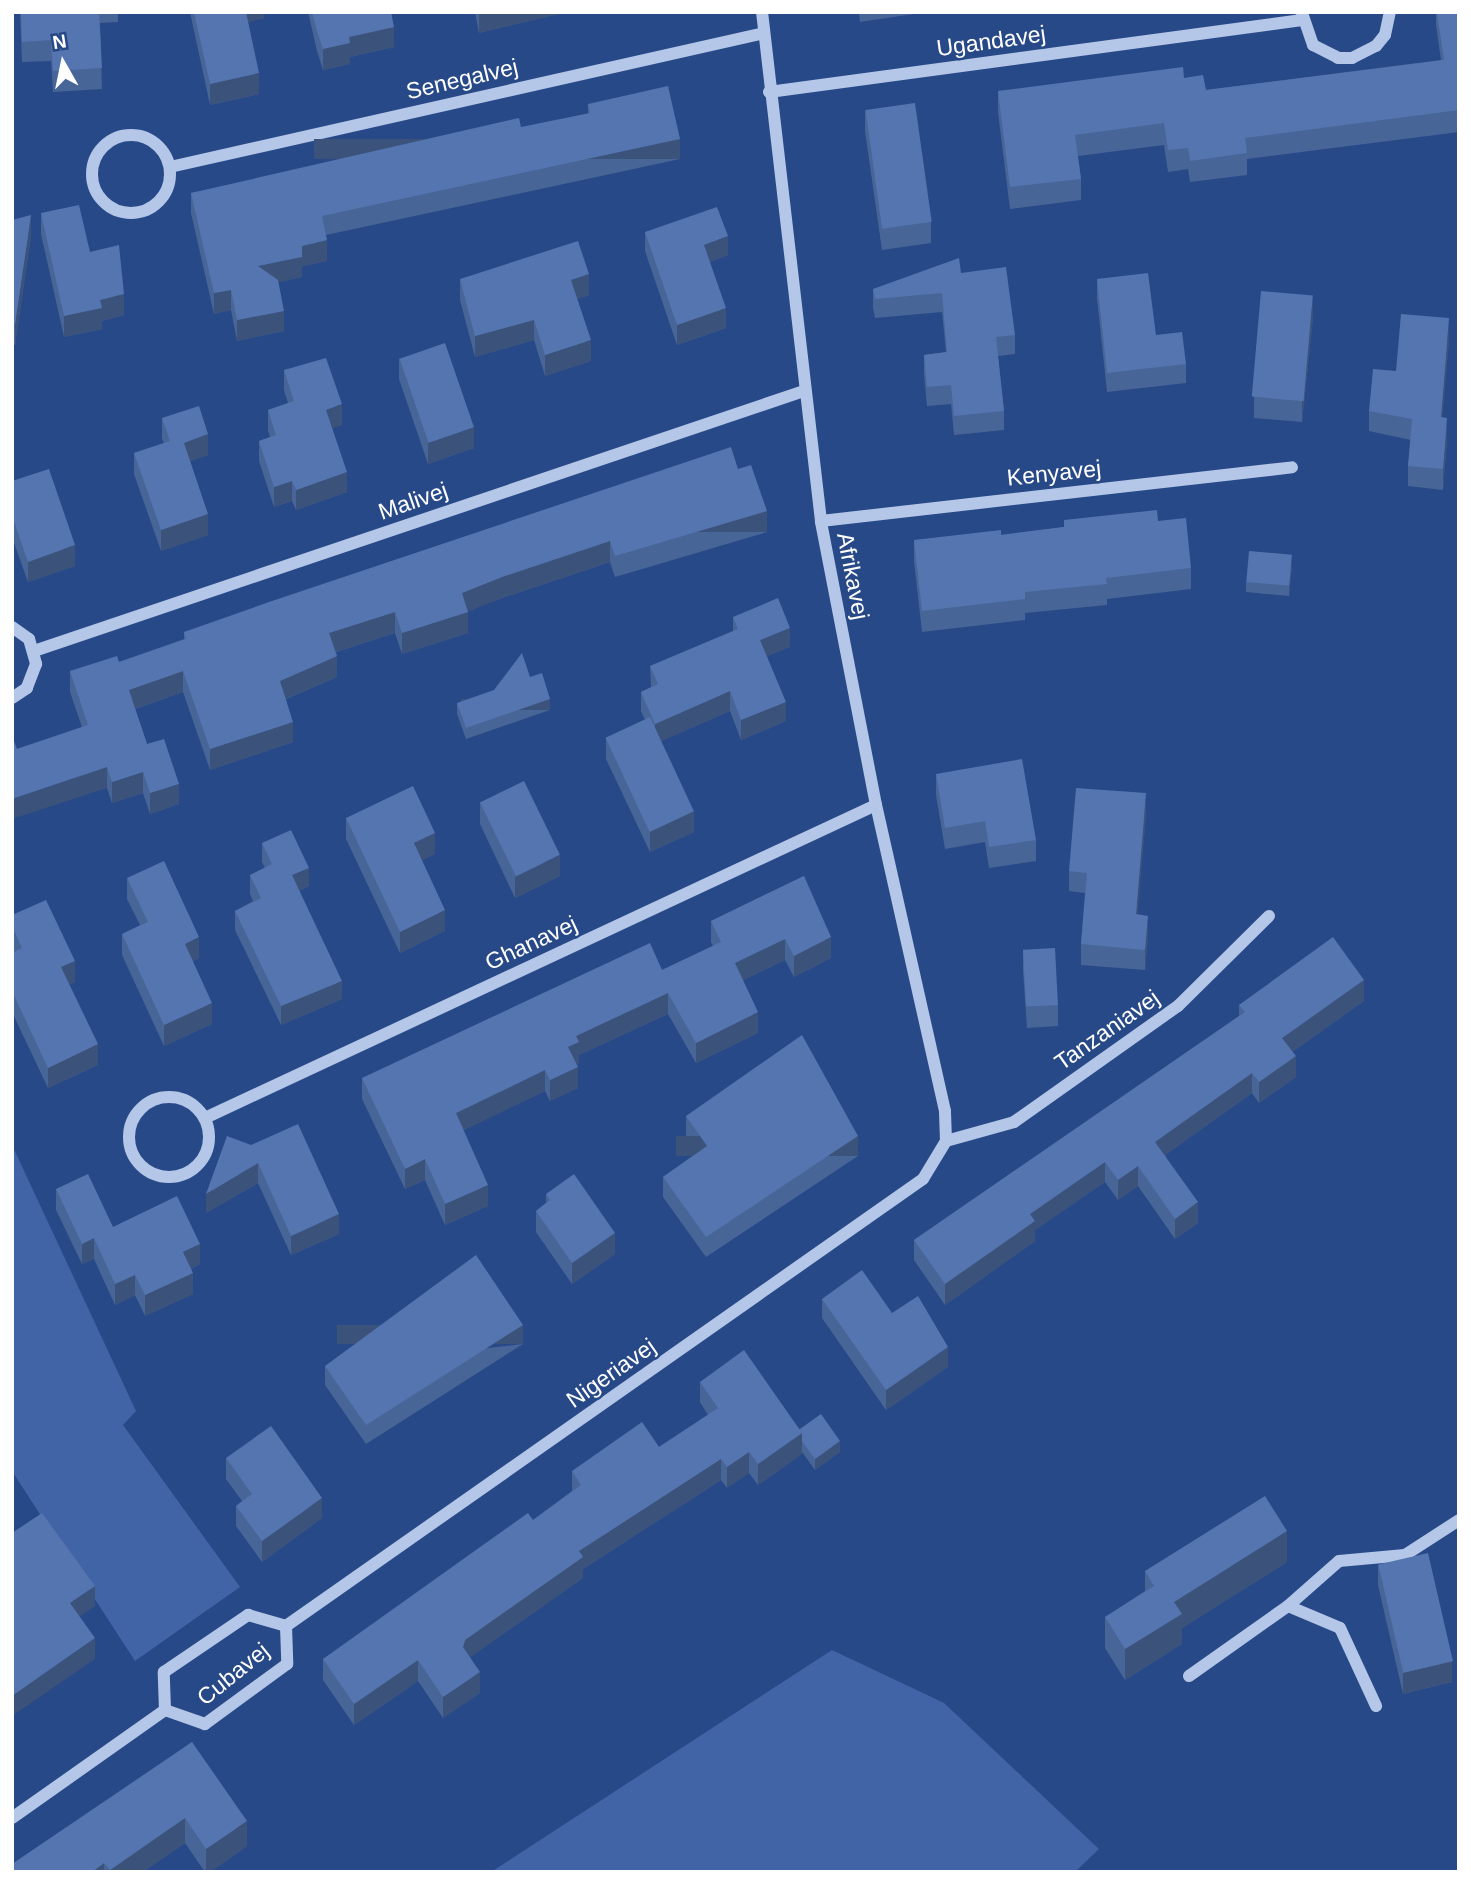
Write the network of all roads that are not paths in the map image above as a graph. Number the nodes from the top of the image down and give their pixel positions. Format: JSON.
{"nodes":[{"id":1,"x":762,"y":12,"type":"edge"},
{"id":2,"x":1390,"y":12,"type":"edge"},
{"id":3,"x":1302,"y":16,"type":"edge"},
{"id":4,"x":764,"y":33,"type":"junction"},
{"id":5,"x":769,"y":92,"type":"junction"},
{"id":6,"x":170,"y":167,"type":"junction"},
{"id":7,"x":804,"y":391,"type":"junction"},
{"id":8,"x":1292,"y":467,"type":"dead end"},
{"id":9,"x":821,"y":521,"type":"junction"},
{"id":10,"x":12,"y":626,"type":"edge"},
{"id":11,"x":34,"y":651,"type":"junction"},
{"id":12,"x":12,"y":698,"type":"edge"},
{"id":13,"x":876,"y":805,"type":"junction"},
{"id":14,"x":1269,"y":916,"type":"dead end"},
{"id":15,"x":205,"y":1118,"type":"junction"},
{"id":16,"x":946,"y":1141,"type":"junction"},
{"id":17,"x":1459,"y":1520,"type":"edge"},
{"id":18,"x":1288,"y":1606,"type":"junction"},
{"id":19,"x":286,"y":1626,"type":"junction"},
{"id":20,"x":1189,"y":1676,"type":"dead end"},
{"id":21,"x":1376,"y":1706,"type":"dead end"},
{"id":22,"x":165,"y":1710,"type":"junction"},
{"id":23,"x":12,"y":1818,"type":"edge"}],
"edges":[{"from":1,"to":4,"type":"street","name":"Afrikavej"},
{"from":2,"to":3,"type":"street","name":"Ugandavej"},
{"from":3,"to":5,"type":"street","name":"Ugandavej"},
{"from":4,"to":5,"type":"street","name":"Afrikavej"},
{"from":4,"to":6,"type":"street","name":"Senegalvej"},
{"from":5,"to":7,"type":"street","name":"Afrikavej"},
{"from":6,"to":6,"type":"street"},
{"from":7,"to":9,"type":"street","name":"Afrikavej"},
{"from":7,"to":11,"type":"street","name":"Malivej"},
{"from":8,"to":9,"type":"street","name":"Kenyavej"},
{"from":9,"to":13,"type":"street","name":"Afrikavej"},
{"from":10,"to":11,"type":"street"},
{"from":11,"to":12,"type":"street"},
{"from":13,"to":15,"type":"street","name":"Ghanavej"},
{"from":13,"to":16,"type":"street","name":"Afrikavej"},
{"from":14,"to":16,"type":"street","name":"Tanzaniavej"},
{"from":15,"to":15,"type":"street"},
{"from":16,"to":19,"type":"street","name":"Nigeriavej"},
{"from":17,"to":18,"type":"street"},
{"from":18,"to":20,"type":"street"},
{"from":18,"to":21,"type":"street"},
{"from":19,"to":22,"type":"street","name":"Cubavej"},
{"from":19,"to":22,"type":"street","name":"Cubavej"},
{"from":22,"to":23,"type":"street","name":"Cubavej"}]}
